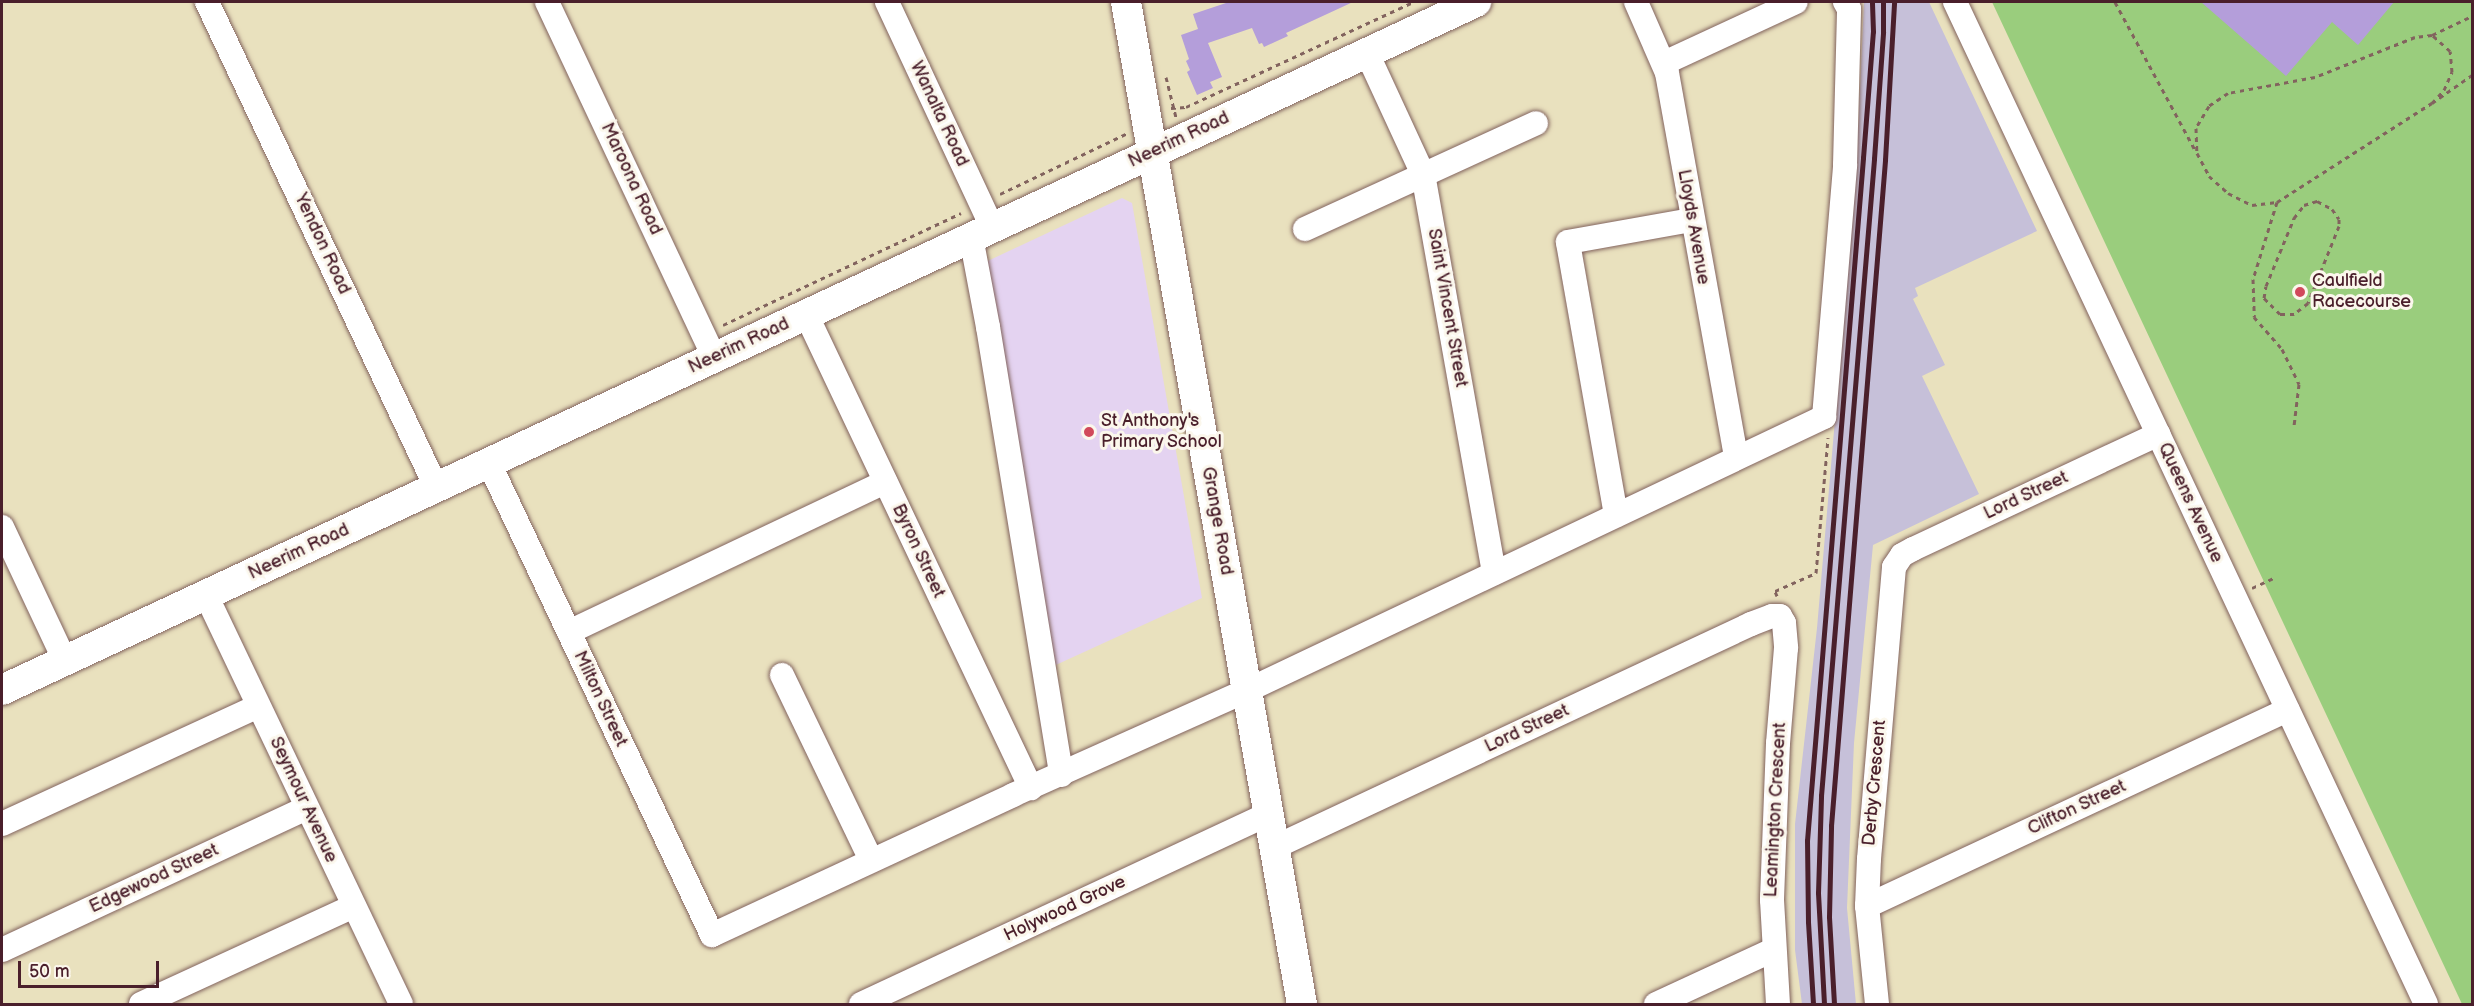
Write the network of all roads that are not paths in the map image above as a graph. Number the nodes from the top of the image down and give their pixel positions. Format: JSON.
{"nodes":[{"id":1,"x":207,"y":2,"type":"edge"},
{"id":2,"x":547,"y":2,"type":"edge"},
{"id":3,"x":887,"y":2,"type":"edge"},
{"id":4,"x":1126,"y":2,"type":"edge"},
{"id":5,"x":1476,"y":2,"type":"edge"},
{"id":6,"x":1636,"y":2,"type":"edge"},
{"id":7,"x":1796,"y":2,"type":"edge"},
{"id":8,"x":1845,"y":2,"type":"edge"},
{"id":9,"x":1954,"y":2,"type":"edge"},
{"id":10,"x":1367,"y":53,"type":"junction"},
{"id":11,"x":1664,"y":63,"type":"junction"},
{"id":12,"x":1536,"y":123,"type":"dead end"},
{"id":13,"x":1152,"y":153,"type":"junction"},
{"id":14,"x":1423,"y":174,"type":"junction"},
{"id":15,"x":1692,"y":219,"type":"junction"},
{"id":16,"x":981,"y":223,"type":"junction"},
{"id":17,"x":1305,"y":229,"type":"dead end"},
{"id":18,"x":806,"y":314,"type":"junction"},
{"id":19,"x":709,"y":345,"type":"junction"},
{"id":20,"x":2157,"y":434,"type":"junction"},
{"id":21,"x":1736,"y":458,"type":"junction"},
{"id":22,"x":489,"y":463,"type":"junction"},
{"id":23,"x":885,"y":482,"type":"junction"},
{"id":24,"x":436,"y":487,"type":"junction"},
{"id":25,"x":1616,"y":516,"type":"junction"},
{"id":26,"x":2,"y":527,"type":"edge"},
{"id":27,"x":1896,"y":562,"type":"joint"},
{"id":28,"x":1494,"y":573,"type":"junction"},
{"id":29,"x":206,"y":595,"type":"junction"},
{"id":30,"x":1780,"y":616,"type":"joint"},
{"id":31,"x":569,"y":632,"type":"junction"},
{"id":32,"x":65,"y":661,"type":"junction"},
{"id":33,"x":782,"y":675,"type":"dead end"},
{"id":34,"x":2,"y":690,"type":"edge"},
{"id":35,"x":1246,"y":691,"type":"junction"},
{"id":36,"x":258,"y":706,"type":"junction"},
{"id":37,"x":2288,"y":710,"type":"junction"},
{"id":38,"x":1060,"y":775,"type":"junction"},
{"id":39,"x":1031,"y":788,"type":"junction"},
{"id":40,"x":307,"y":808,"type":"junction"},
{"id":41,"x":1268,"y":814,"type":"junction"},
{"id":42,"x":2,"y":824,"type":"edge"},
{"id":43,"x":1275,"y":847,"type":"junction"},
{"id":44,"x":871,"y":860,"type":"junction"},
{"id":45,"x":354,"y":906,"type":"junction"},
{"id":46,"x":1867,"y":906,"type":"junction"},
{"id":47,"x":2,"y":950,"type":"edge"},
{"id":48,"x":1773,"y":950,"type":"junction"},
{"id":49,"x":2426,"y":1004,"type":"edge"},
{"id":50,"x":141,"y":1005,"type":"edge"},
{"id":51,"x":401,"y":1005,"type":"edge"},
{"id":52,"x":861,"y":1005,"type":"edge"},
{"id":53,"x":1302,"y":1005,"type":"edge"},
{"id":54,"x":1656,"y":1005,"type":"edge"},
{"id":55,"x":1778,"y":1005,"type":"edge"},
{"id":56,"x":1877,"y":1005,"type":"edge"}],
"edges":[{"from":1,"to":24,"type":"street","name":"Yendon Road"},
{"from":2,"to":19,"type":"street","name":"Maroona Road"},
{"from":3,"to":16,"type":"street","name":"Wanalta Road"},
{"from":4,"to":13,"type":"main road","name":"Grange Road"},
{"from":5,"to":10,"type":"main road","name":"Neerim Road"},
{"from":6,"to":11,"type":"street","name":"Lloyds Avenue"},
{"from":7,"to":11,"type":"street"},
{"from":8,"to":21,"type":"street"},
{"from":9,"to":20,"type":"street","name":"Queens Avenue"},
{"from":10,"to":13,"type":"main road","name":"Neerim Road"},
{"from":10,"to":14,"type":"street","name":"Saint Vincent Street"},
{"from":11,"to":15,"type":"street","name":"Lloyds Avenue"},
{"from":12,"to":14,"type":"street"},
{"from":13,"to":16,"type":"main road","name":"Neerim Road"},
{"from":13,"to":35,"type":"main road","name":"Grange Road"},
{"from":14,"to":17,"type":"street"},
{"from":14,"to":28,"type":"street","name":"Saint Vincent Street"},
{"from":15,"to":21,"type":"street","name":"Lloyds Avenue"},
{"from":15,"to":25,"type":"street"},
{"from":16,"to":18,"type":"main road","name":"Neerim Road"},
{"from":16,"to":38,"type":"street","name":"Wanalta Road"},
{"from":18,"to":19,"type":"main road","name":"Neerim Road"},
{"from":18,"to":23,"type":"street","name":"Byron Street"},
{"from":19,"to":22,"type":"main road","name":"Neerim Road"},
{"from":20,"to":27,"type":"street","name":"Lord Street"},
{"from":20,"to":37,"type":"street","name":"Queens Avenue"},
{"from":21,"to":25,"type":"street"},
{"from":22,"to":24,"type":"main road","name":"Neerim Road"},
{"from":22,"to":31,"type":"street","name":"Milton Street"},
{"from":23,"to":31,"type":"street"},
{"from":23,"to":39,"type":"street","name":"Byron Street"},
{"from":24,"to":29,"type":"main road","name":"Neerim Road"},
{"from":25,"to":28,"type":"street"},
{"from":26,"to":32,"type":"street"},
{"from":27,"to":46,"type":"street","name":"Derby Crescent"},
{"from":28,"to":35,"type":"street"},
{"from":29,"to":32,"type":"main road","name":"Neerim Road"},
{"from":29,"to":36,"type":"street","name":"Seymour Avenue"},
{"from":30,"to":43,"type":"street","name":"Lord Street"},
{"from":30,"to":48,"type":"street","name":"Leamington Crescent"},
{"from":31,"to":44,"type":"street","name":"Milton Street"},
{"from":32,"to":34,"type":"main road","name":"Neerim Road"},
{"from":33,"to":44,"type":"street"},
{"from":35,"to":38,"type":"street"},
{"from":35,"to":41,"type":"main road","name":"Grange Road"},
{"from":36,"to":40,"type":"street","name":"Seymour Avenue"},
{"from":36,"to":42,"type":"street"},
{"from":37,"to":46,"type":"street","name":"Clifton Street"},
{"from":37,"to":49,"type":"street","name":"Queens Avenue"},
{"from":38,"to":39,"type":"street"},
{"from":39,"to":44,"type":"street"},
{"from":40,"to":45,"type":"street","name":"Seymour Avenue"},
{"from":40,"to":47,"type":"street","name":"Edgewood Street"},
{"from":41,"to":43,"type":"main road","name":"Grange Road"},
{"from":41,"to":52,"type":"street","name":"Holywood Grove"},
{"from":43,"to":53,"type":"main road","name":"Grange Road"},
{"from":45,"to":50,"type":"street"},
{"from":45,"to":51,"type":"street","name":"Seymour Avenue"},
{"from":46,"to":56,"type":"street","name":"Derby Crescent"},
{"from":48,"to":54,"type":"street"},
{"from":48,"to":55,"type":"street","name":"Leamington Crescent"}]}
